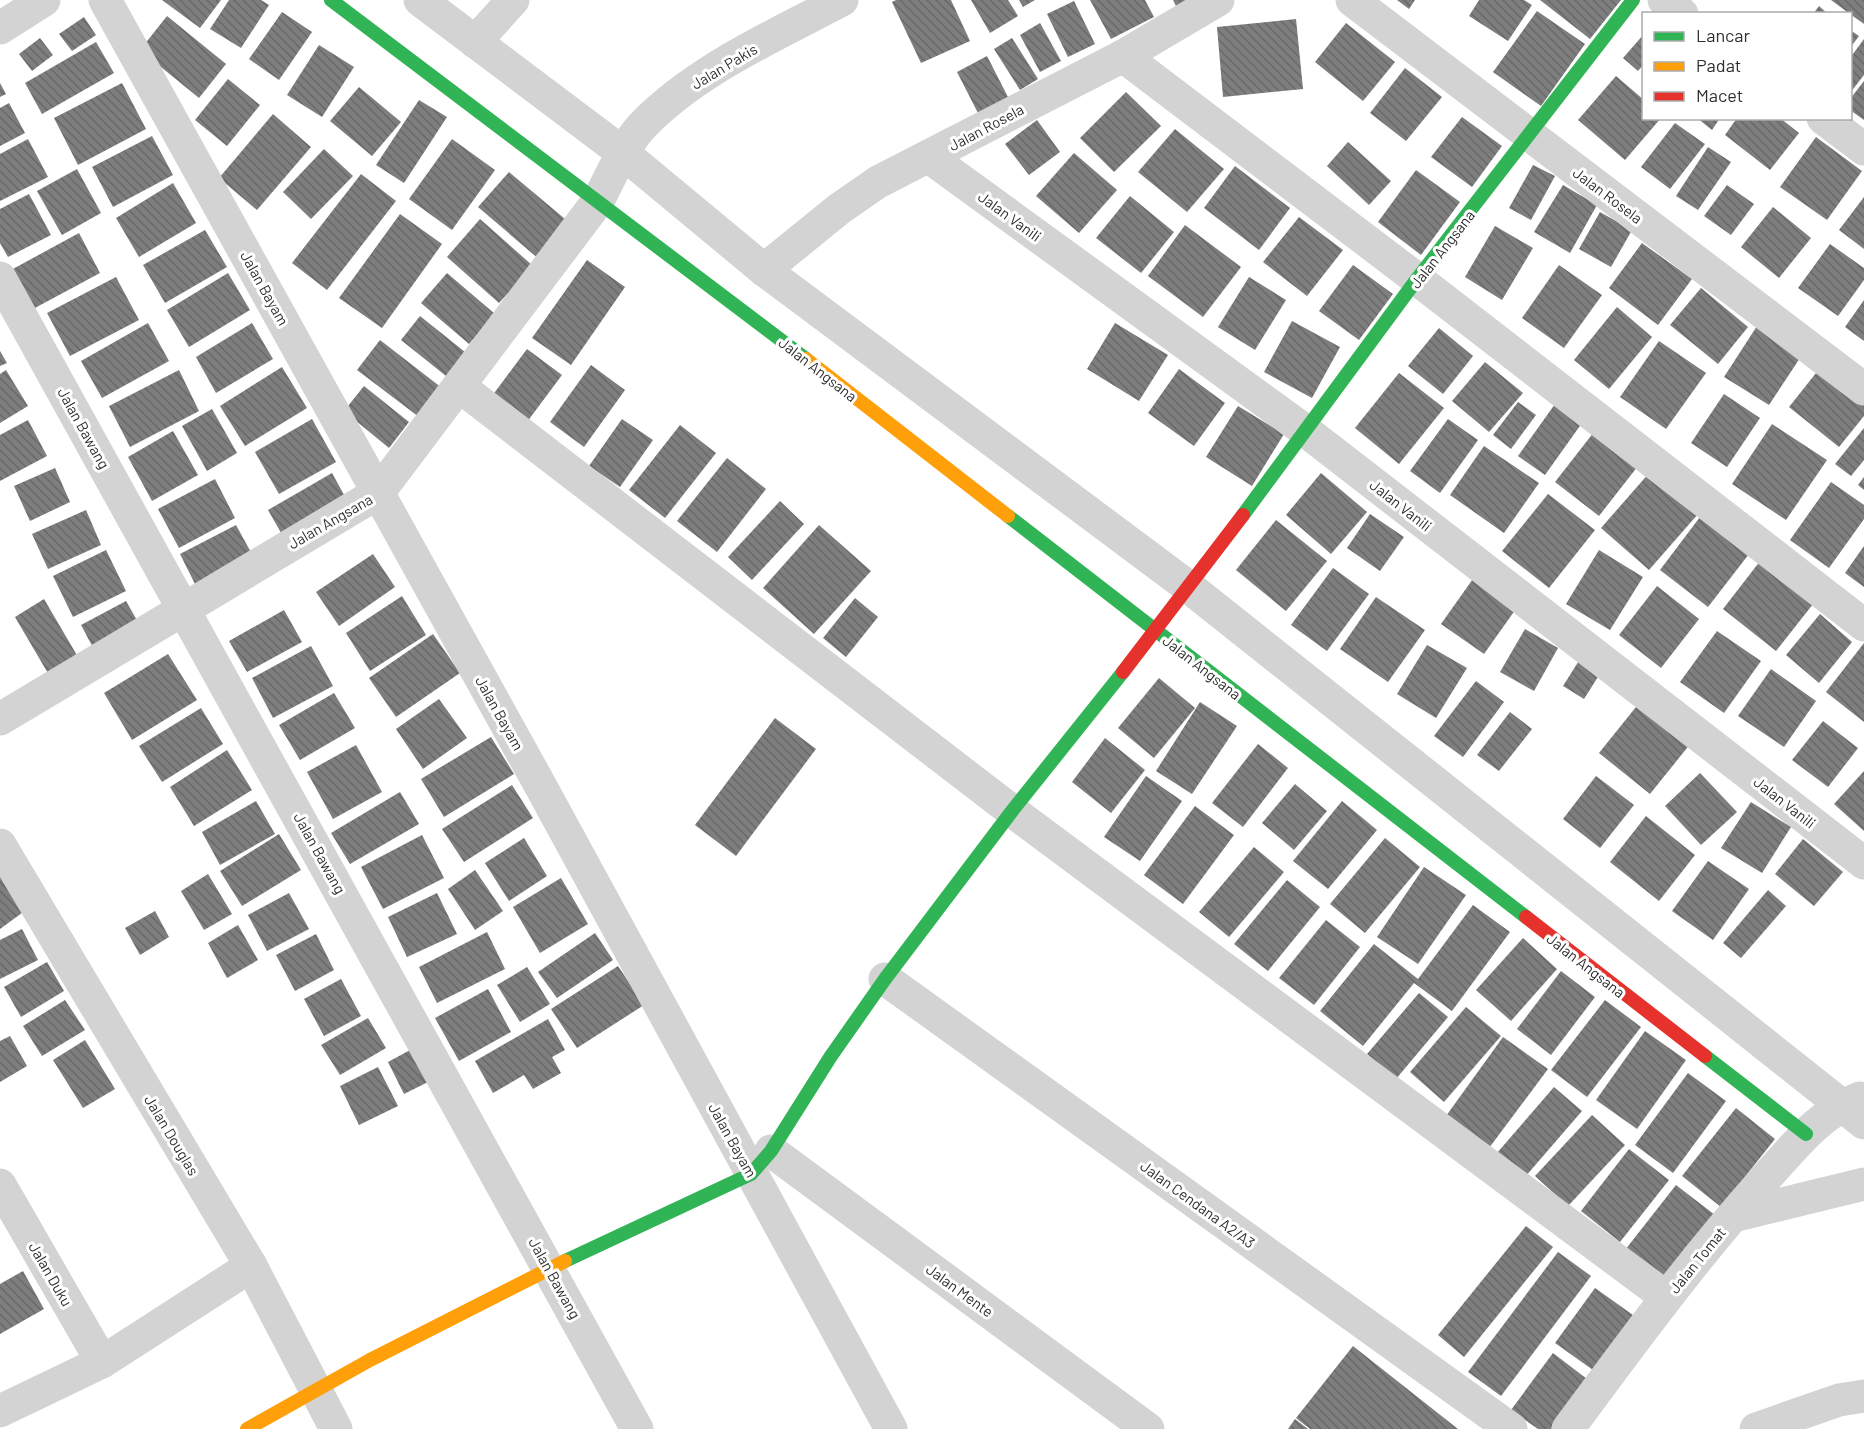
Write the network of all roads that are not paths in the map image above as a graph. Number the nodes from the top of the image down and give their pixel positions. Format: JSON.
{"nodes":[{"id":1,"x":44,"y":0,"type":"edge"},
{"id":2,"x":105,"y":0,"type":"edge"},
{"id":3,"x":331,"y":0,"type":"edge"},
{"id":4,"x":420,"y":0,"type":"edge"},
{"id":5,"x":513,"y":0,"type":"edge"},
{"id":6,"x":842,"y":0,"type":"edge"},
{"id":7,"x":1218,"y":0,"type":"edge"},
{"id":8,"x":1352,"y":0,"type":"edge"},
{"id":9,"x":1633,"y":0,"type":"edge"},
{"id":10,"x":1664,"y":0,"type":"edge"},
{"id":11,"x":1679,"y":12,"type":"edge"},
{"id":12,"x":0,"y":28,"type":"edge"},
{"id":13,"x":475,"y":42,"type":"junction"},
{"id":14,"x":1123,"y":56,"type":"junction"},
{"id":15,"x":1826,"y":120,"type":"edge"},
{"id":16,"x":1529,"y":135,"type":"junction"},
{"id":17,"x":1864,"y":149,"type":"edge"},
{"id":18,"x":623,"y":153,"type":"junction"},
{"id":19,"x":929,"y":157,"type":"junction"},
{"id":20,"x":598,"y":201,"type":"junction"},
{"id":21,"x":764,"y":270,"type":"junction"},
{"id":22,"x":0,"y":278,"type":"edge"},
{"id":23,"x":1417,"y":279,"type":"junction"},
{"id":24,"x":459,"y":386,"type":"junction"},
{"id":25,"x":1864,"y":389,"type":"edge"},
{"id":26,"x":1307,"y":432,"type":"junction"},
{"id":27,"x":378,"y":493,"type":"junction"},
{"id":28,"x":1190,"y":588,"type":"junction"},
{"id":29,"x":184,"y":607,"type":"junction"},
{"id":30,"x":1864,"y":625,"type":"edge"},
{"id":31,"x":1156,"y":632,"type":"junction"},
{"id":32,"x":0,"y":719,"type":"edge"},
{"id":33,"x":1012,"y":811,"type":"junction"},
{"id":34,"x":0,"y":845,"type":"edge"},
{"id":35,"x":1864,"y":863,"type":"edge"},
{"id":36,"x":885,"y":979,"type":"junction"},
{"id":37,"x":1857,"y":1108,"type":"edge"},
{"id":38,"x":1806,"y":1134,"type":"junction"},
{"id":39,"x":761,"y":1162,"type":"junction"},
{"id":40,"x":1864,"y":1184,"type":"edge"},
{"id":41,"x":0,"y":1185,"type":"edge"},
{"id":42,"x":1733,"y":1216,"type":"junction"},
{"id":43,"x":251,"y":1266,"type":"junction"},
{"id":44,"x":549,"y":1267,"type":"junction"},
{"id":45,"x":1666,"y":1297,"type":"junction"},
{"id":46,"x":102,"y":1362,"type":"junction"},
{"id":47,"x":316,"y":1389,"type":"junction"},
{"id":48,"x":1864,"y":1396,"type":"edge"},
{"id":49,"x":0,"y":1411,"type":"edge"},
{"id":50,"x":247,"y":1429,"type":"edge"},
{"id":51,"x":336,"y":1429,"type":"edge"},
{"id":52,"x":637,"y":1429,"type":"edge"},
{"id":53,"x":891,"y":1429,"type":"edge"},
{"id":54,"x":1148,"y":1429,"type":"edge"},
{"id":55,"x":1511,"y":1429,"type":"edge"},
{"id":56,"x":1568,"y":1429,"type":"edge"},
{"id":57,"x":1756,"y":1429,"type":"edge"}],
"edges":[{"from":1,"to":12,"type":"street"},
{"from":2,"to":27,"type":"street","name":"Jalan Bayam"},
{"from":3,"to":20,"type":"street","name":"Jalan Angsana"},
{"from":4,"to":13,"type":"street"},
{"from":5,"to":13,"type":"street"},
{"from":6,"to":18,"type":"street","name":"Jalan Pakis"},
{"from":7,"to":14,"type":"street","name":"Jalan Rosela"},
{"from":8,"to":16,"type":"street","name":"Jalan Rosela"},
{"from":9,"to":16,"type":"street","name":"Jalan Angsana"},
{"from":10,"to":11,"type":"street"},
{"from":13,"to":18,"type":"street"},
{"from":14,"to":19,"type":"street","name":"Jalan Rosela"},
{"from":14,"to":23,"type":"street"},
{"from":15,"to":17,"type":"street"},
{"from":16,"to":23,"type":"street","name":"Jalan Angsana"},
{"from":16,"to":25,"type":"street","name":"Jalan Rosela"},
{"from":18,"to":20,"type":"street","name":"Jalan Pakis"},
{"from":18,"to":21,"type":"street"},
{"from":19,"to":21,"type":"street","name":"Jalan Rosela"},
{"from":19,"to":26,"type":"street","name":"Jalan Vanili"},
{"from":20,"to":24,"type":"street","name":"Jalan Angsana"},
{"from":20,"to":31,"type":"street","name":"Jalan Angsana"},
{"from":21,"to":28,"type":"street"},
{"from":22,"to":29,"type":"street","name":"Jalan Bawang"},
{"from":23,"to":26,"type":"street","name":"Jalan Angsana"},
{"from":23,"to":30,"type":"street"},
{"from":24,"to":27,"type":"street","name":"Jalan Angsana"},
{"from":24,"to":33,"type":"street"},
{"from":26,"to":28,"type":"street","name":"Jalan Angsana"},
{"from":26,"to":35,"type":"street","name":"Jalan Vanili"},
{"from":27,"to":29,"type":"street","name":"Jalan Angsana"},
{"from":27,"to":39,"type":"street","name":"Jalan Bayam"},
{"from":28,"to":31,"type":"street","name":"Jalan Angsana"},
{"from":28,"to":37,"type":"street"},
{"from":29,"to":32,"type":"street","name":"Jalan Angsana"},
{"from":29,"to":44,"type":"street","name":"Jalan Bawang"},
{"from":31,"to":33,"type":"street","name":"Jalan Angsana"},
{"from":31,"to":38,"type":"street","name":"Jalan Angsana"},
{"from":33,"to":36,"type":"street","name":"Jalan Angsana"},
{"from":33,"to":45,"type":"street"},
{"from":34,"to":43,"type":"street","name":"Jalan Douglas"},
{"from":36,"to":39,"type":"street","name":"Jalan Angsana"},
{"from":36,"to":55,"type":"street","name":"Jalan Cendana A2/A3"},
{"from":37,"to":38,"type":"street","name":"Jalan Tomat"},
{"from":38,"to":42,"type":"street","name":"Jalan Tomat"},
{"from":39,"to":44,"type":"street"},
{"from":39,"to":53,"type":"street","name":"Jalan Bayam"},
{"from":39,"to":54,"type":"street","name":"Jalan Mente"},
{"from":40,"to":42,"type":"street"},
{"from":41,"to":46,"type":"street","name":"Jalan Duku"},
{"from":42,"to":45,"type":"street","name":"Jalan Tomat"},
{"from":43,"to":46,"type":"street"},
{"from":43,"to":47,"type":"street","name":"Jalan Douglas"},
{"from":44,"to":47,"type":"street"},
{"from":44,"to":52,"type":"street","name":"Jalan Bawang"},
{"from":45,"to":56,"type":"street","name":"Jalan Tomat"},
{"from":46,"to":49,"type":"street"},
{"from":47,"to":50,"type":"street"},
{"from":47,"to":51,"type":"street","name":"Jalan Douglas"},
{"from":48,"to":57,"type":"street"}]}
